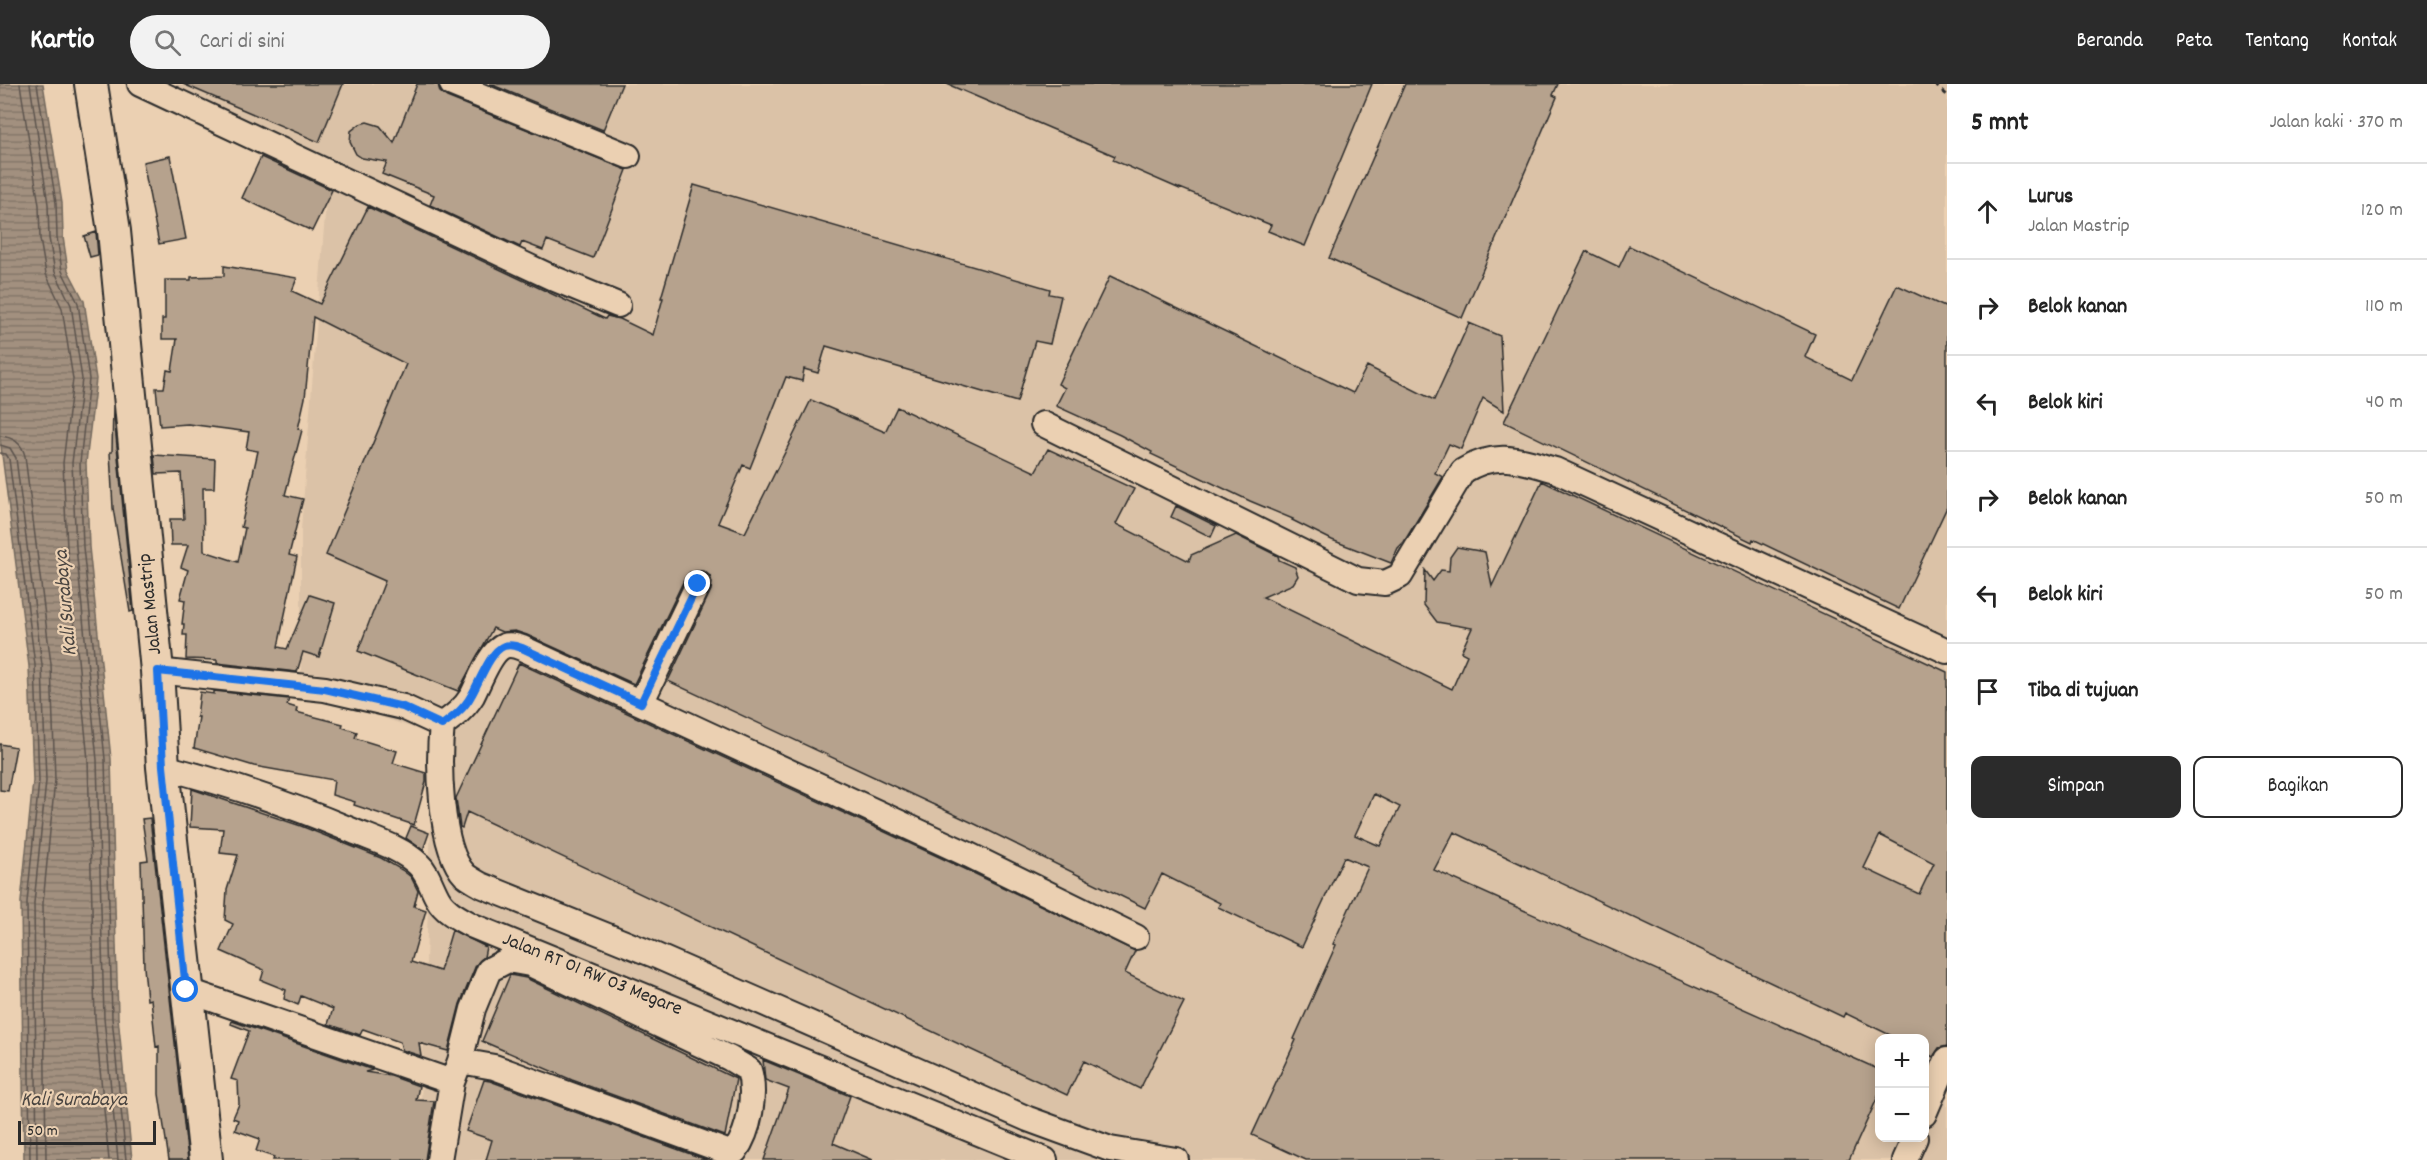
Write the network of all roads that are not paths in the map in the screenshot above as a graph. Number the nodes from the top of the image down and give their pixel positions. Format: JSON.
{"nodes":[{"id":1,"x":91,"y":84,"type":"edge"},
{"id":2,"x":140,"y":84,"type":"edge"},
{"id":3,"x":452,"y":84,"type":"edge"},
{"id":4,"x":628,"y":156,"type":"dead end"},
{"id":5,"x":618,"y":305,"type":"dead end"},
{"id":6,"x":1043,"y":424,"type":"dead end"},
{"id":7,"x":698,"y":584,"type":"dead end"},
{"id":8,"x":1947,"y":651,"type":"edge"},
{"id":9,"x":158,"y":671,"type":"junction"},
{"id":10,"x":641,"y":703,"type":"junction"},
{"id":11,"x":442,"y":725,"type":"junction"},
{"id":12,"x":163,"y":766,"type":"junction"},
{"id":13,"x":1136,"y":937,"type":"dead end"},
{"id":14,"x":186,"y":990,"type":"junction"},
{"id":15,"x":1947,"y":1060,"type":"edge"},
{"id":16,"x":456,"y":1071,"type":"junction"},
{"id":17,"x":1929,"y":1102,"type":"edge"},
{"id":18,"x":1913,"y":1142,"type":"edge"},
{"id":19,"x":206,"y":1160,"type":"edge"},
{"id":20,"x":438,"y":1160,"type":"edge"},
{"id":21,"x":1045,"y":1160,"type":"edge"},
{"id":22,"x":1176,"y":1160,"type":"edge"},
{"id":23,"x":1905,"y":1160,"type":"edge"}],
"edges":[{"from":1,"to":9,"type":"main road","name":"Jalan Mastrip"},
{"from":2,"to":5,"type":"street"},
{"from":3,"to":4,"type":"street"},
{"from":6,"to":8,"type":"street"},
{"from":7,"to":10,"type":"street"},
{"from":9,"to":11,"type":"street"},
{"from":9,"to":12,"type":"main road","name":"Jalan Mastrip"},
{"from":10,"to":11,"type":"street"},
{"from":10,"to":13,"type":"street"},
{"from":11,"to":22,"type":"street"},
{"from":12,"to":14,"type":"main road","name":"Jalan Mastrip"},
{"from":12,"to":21,"type":"street","name":"Jalan RT 01 RW 03 Megare"},
{"from":14,"to":16,"type":"street"},
{"from":14,"to":19,"type":"main road","name":"Jalan Mastrip"},
{"from":15,"to":17,"type":"street"},
{"from":16,"to":16,"type":"street"},
{"from":16,"to":20,"type":"street"},
{"from":18,"to":23,"type":"street"}]}
